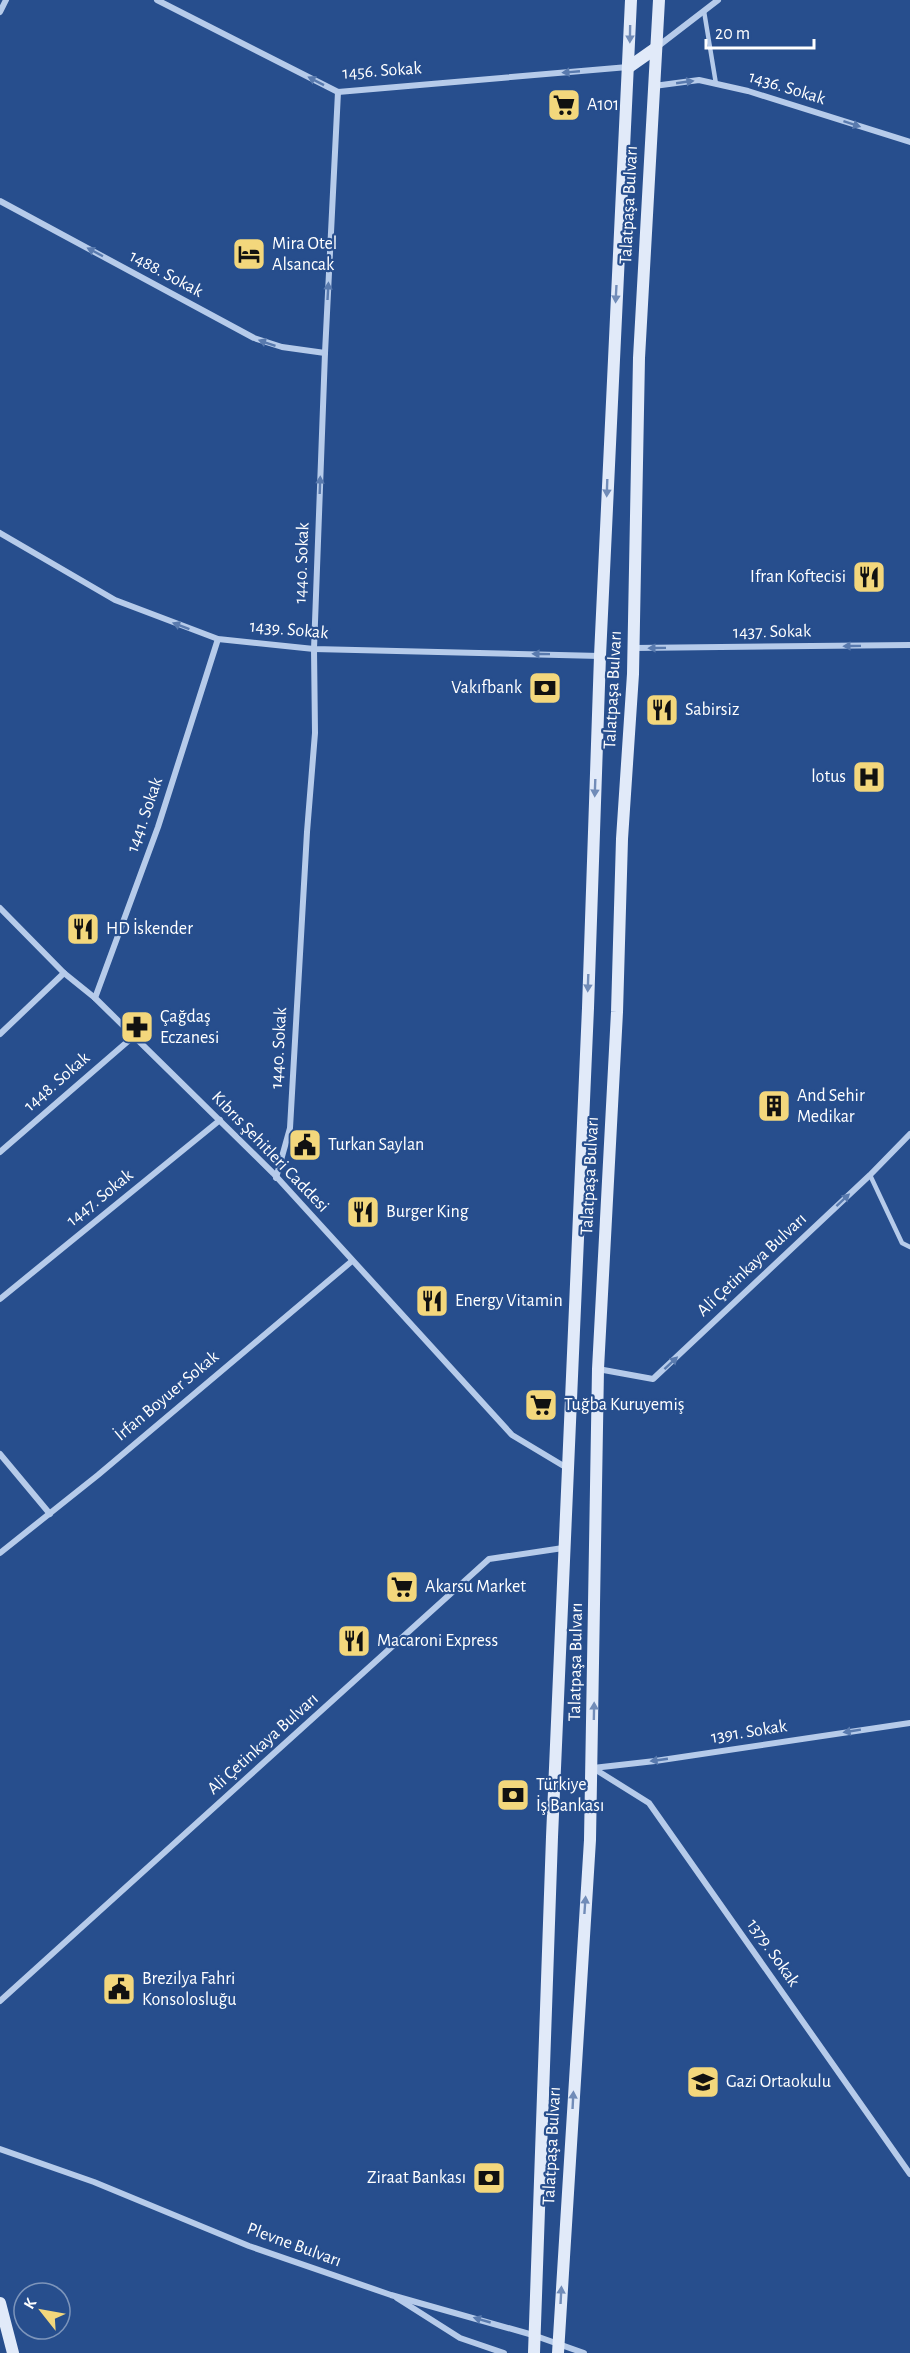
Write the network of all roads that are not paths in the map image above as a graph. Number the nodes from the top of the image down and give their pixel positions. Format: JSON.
{"nodes":[{"id":1,"x":6,"y":0,"type":"edge"},
{"id":2,"x":157,"y":0,"type":"edge"},
{"id":3,"x":631,"y":0,"type":"edge"},
{"id":4,"x":659,"y":0,"type":"edge"},
{"id":5,"x":718,"y":0,"type":"edge"},
{"id":6,"x":704,"y":11,"type":"junction"},
{"id":7,"x":0,"y":12,"type":"edge"},
{"id":8,"x":656,"y":48,"type":"junction"},
{"id":9,"x":629,"y":67,"type":"junction"},
{"id":10,"x":716,"y":84,"type":"junction"},
{"id":11,"x":653,"y":86,"type":"junction"},
{"id":12,"x":338,"y":92,"type":"junction"},
{"id":13,"x":910,"y":142,"type":"edge"},
{"id":14,"x":0,"y":201,"type":"edge"},
{"id":15,"x":325,"y":353,"type":"junction"},
{"id":16,"x":0,"y":533,"type":"edge"},
{"id":17,"x":218,"y":639,"type":"junction"},
{"id":18,"x":910,"y":645,"type":"edge"},
{"id":19,"x":634,"y":648,"type":"junction"},
{"id":20,"x":314,"y":649,"type":"junction"},
{"id":21,"x":600,"y":656,"type":"junction"},
{"id":22,"x":0,"y":908,"type":"edge"},
{"id":23,"x":64,"y":973,"type":"junction"},
{"id":24,"x":95,"y":998,"type":"junction"},
{"id":25,"x":0,"y":1034,"type":"edge"},
{"id":26,"x":134,"y":1036,"type":"junction"},
{"id":27,"x":220,"y":1120,"type":"junction"},
{"id":28,"x":910,"y":1134,"type":"edge"},
{"id":29,"x":0,"y":1152,"type":"edge"},
{"id":30,"x":870,"y":1175,"type":"junction"},
{"id":31,"x":276,"y":1178,"type":"junction"},
{"id":32,"x":910,"y":1247,"type":"edge"},
{"id":33,"x":352,"y":1261,"type":"junction"},
{"id":34,"x":0,"y":1299,"type":"edge"},
{"id":35,"x":598,"y":1369,"type":"junction"},
{"id":36,"x":0,"y":1454,"type":"edge"},
{"id":37,"x":567,"y":1468,"type":"junction"},
{"id":38,"x":50,"y":1514,"type":"junction"},
{"id":39,"x":563,"y":1548,"type":"junction"},
{"id":40,"x":0,"y":1553,"type":"edge"},
{"id":41,"x":910,"y":1723,"type":"edge"},
{"id":42,"x":593,"y":1768,"type":"junction"},
{"id":43,"x":0,"y":2001,"type":"edge"},
{"id":44,"x":0,"y":2149,"type":"edge"},
{"id":45,"x":910,"y":2174,"type":"edge"},
{"id":46,"x":391,"y":2295,"type":"junction"},
{"id":47,"x":0,"y":2304,"type":"edge"},
{"id":48,"x":533,"y":2335,"type":"junction"},
{"id":49,"x":558,"y":2348,"type":"edge"},
{"id":50,"x":13,"y":2353,"type":"edge"},
{"id":51,"x":504,"y":2353,"type":"edge"},
{"id":52,"x":534,"y":2353,"type":"edge"},
{"id":53,"x":584,"y":2353,"type":"edge"}],
"edges":[{"from":1,"to":7,"type":"street"},
{"from":12,"to":2,"type":"street","name":"1456. Sokak","one_way":true},
{"from":3,"to":9,"type":"main road","name":"Talatpaşa Bulvarı","one_way":true},
{"from":4,"to":8,"type":"main road","name":"Talatpaşa Bulvarı"},
{"from":5,"to":6,"type":"street"},
{"from":6,"to":8,"type":"street"},
{"from":6,"to":10,"type":"lane"},
{"from":8,"to":9,"type":"main road"},
{"from":8,"to":11,"type":"main road","name":"Talatpaşa Bulvarı"},
{"from":9,"to":12,"type":"street","name":"1456. Sokak","one_way":true},
{"from":9,"to":21,"type":"main road","name":"Talatpaşa Bulvarı","one_way":true},
{"from":11,"to":10,"type":"street","name":"1436. Sokak","one_way":true},
{"from":10,"to":13,"type":"street","name":"1436. Sokak","one_way":true},
{"from":11,"to":19,"type":"main road","name":"Talatpaşa Bulvarı"},
{"from":15,"to":12,"type":"street","name":"1440. Sokak","one_way":true},
{"from":15,"to":14,"type":"street","name":"1488. Sokak","one_way":true},
{"from":20,"to":15,"type":"street","name":"1440. Sokak","one_way":true},
{"from":17,"to":16,"type":"street","name":"1439. Sokak","one_way":true},
{"from":17,"to":20,"type":"street","name":"1439. Sokak"},
{"from":17,"to":24,"type":"street","name":"1441. Sokak"},
{"from":18,"to":19,"type":"street","name":"1437. Sokak","one_way":true},
{"from":19,"to":35,"type":"main road","name":"Talatpaşa Bulvarı"},
{"from":21,"to":20,"type":"street","name":"1439. Sokak","one_way":true},
{"from":20,"to":31,"type":"street","name":"1440. Sokak"},
{"from":21,"to":37,"type":"main road","name":"Talatpaşa Bulvarı","one_way":true},
{"from":22,"to":23,"type":"street","name":"Kıbrıs Şehitleri Caddesi"},
{"from":23,"to":24,"type":"street","name":"Kıbrıs Şehitleri Caddesi"},
{"from":23,"to":25,"type":"street"},
{"from":24,"to":26,"type":"street","name":"Kıbrıs Şehitleri Caddesi"},
{"from":26,"to":27,"type":"street","name":"Kıbrıs Şehitleri Caddesi"},
{"from":26,"to":29,"type":"street","name":"1448. Sokak"},
{"from":27,"to":31,"type":"street","name":"Kıbrıs Şehitleri Caddesi"},
{"from":27,"to":34,"type":"street","name":"1447. Sokak"},
{"from":28,"to":30,"type":"street","name":"Ali Çetinkaya Bulvarı"},
{"from":30,"to":32,"type":"lane"},
{"from":35,"to":30,"type":"street","name":"Ali Çetinkaya Bulvarı","one_way":true},
{"from":31,"to":33,"type":"street","name":"Kıbrıs Şehitleri Caddesi"},
{"from":33,"to":37,"type":"street","name":"Kıbrıs Şehitleri Caddesi"},
{"from":33,"to":38,"type":"street","name":"İrfan Boyuer Sokak"},
{"from":42,"to":35,"type":"main road","name":"Talatpaşa Bulvarı","one_way":true},
{"from":36,"to":38,"type":"street"},
{"from":37,"to":39,"type":"main road","name":"Talatpaşa Bulvarı"},
{"from":38,"to":40,"type":"street","name":"İrfan Boyuer Sokak"},
{"from":39,"to":43,"type":"street","name":"Ali Çetinkaya Bulvarı"},
{"from":39,"to":48,"type":"main road","name":"Talatpaşa Bulvarı"},
{"from":41,"to":42,"type":"street","name":"1391. Sokak","one_way":true},
{"from":42,"to":45,"type":"street","name":"1379. Sokak"},
{"from":49,"to":42,"type":"main road","name":"Talatpaşa Bulvarı","one_way":true},
{"from":44,"to":46,"type":"street","name":"Plevne Bulvarı"},
{"from":48,"to":46,"type":"street","name":"Plevne Bulvarı","one_way":true},
{"from":46,"to":51,"type":"street"},
{"from":47,"to":50,"type":"main road"},
{"from":48,"to":49,"type":"street","name":"Plevne Bulvarı"},
{"from":48,"to":52,"type":"main road","name":"Talatpaşa Bulvarı"},
{"from":49,"to":53,"type":"street","name":"Plevne Bulvarı"}]}
